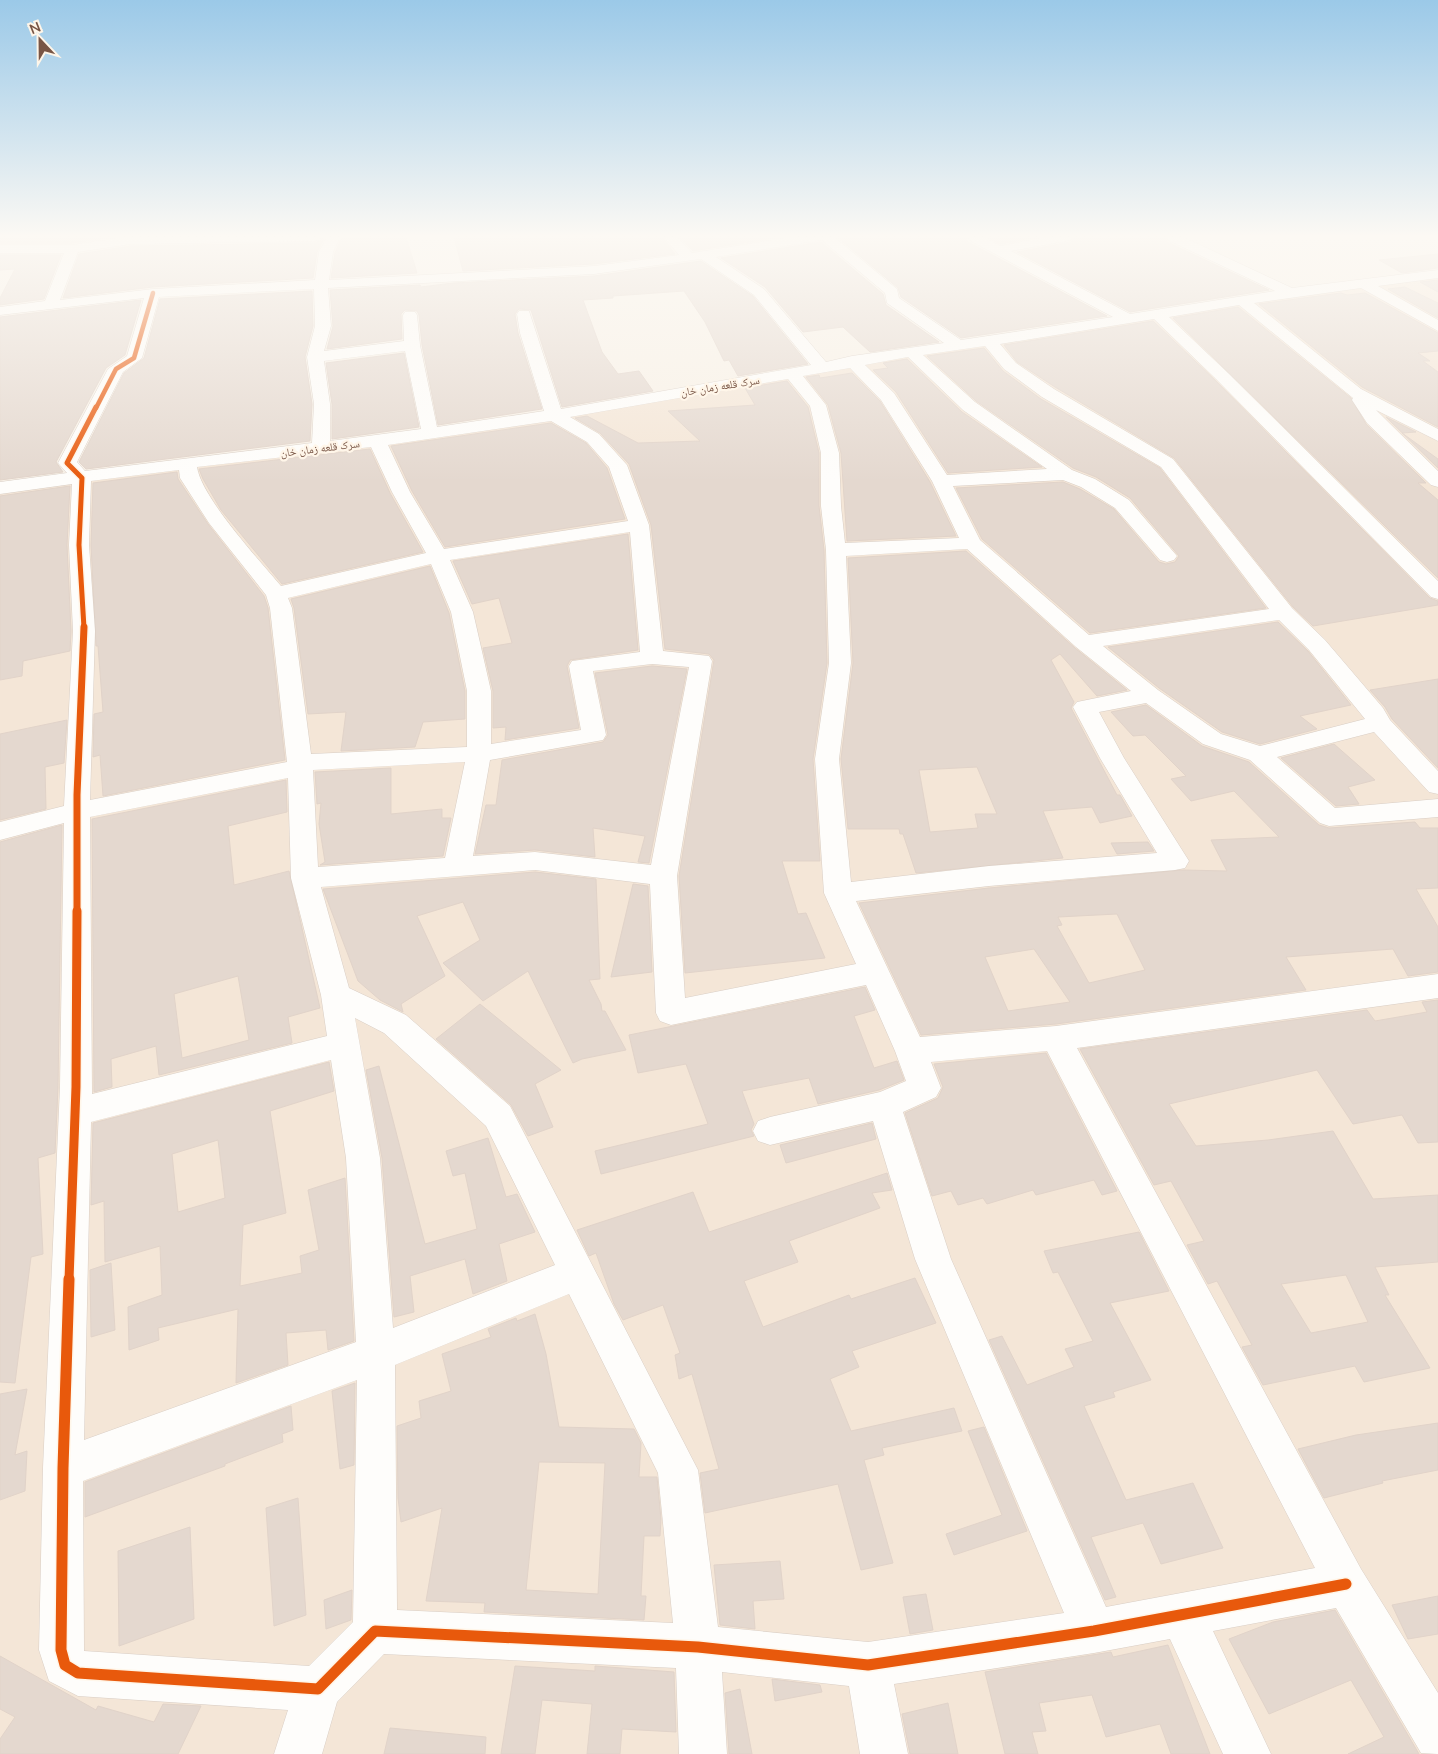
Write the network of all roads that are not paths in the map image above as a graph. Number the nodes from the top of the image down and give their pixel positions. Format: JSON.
{"nodes":[{"id":1,"x":145,"y":319,"type":"edge"},
{"id":2,"x":323,"y":319,"type":"edge"},
{"id":3,"x":410,"y":319,"type":"edge"},
{"id":4,"x":525,"y":319,"type":"edge"},
{"id":5,"x":781,"y":319,"type":"edge"},
{"id":6,"x":919,"y":319,"type":"edge"},
{"id":7,"x":1136,"y":319,"type":"edge"},
{"id":8,"x":1162,"y":319,"type":"edge"},
{"id":9,"x":1265,"y":319,"type":"edge"},
{"id":10,"x":1425,"y":319,"type":"edge"},
{"id":11,"x":1130,"y":320,"type":"joint"},
{"id":12,"x":1438,"y":326,"type":"edge"},
{"id":13,"x":989,"y":342,"type":"junction"},
{"id":14,"x":412,"y":345,"type":"junction"},
{"id":15,"x":957,"y":346,"type":"junction"},
{"id":16,"x":911,"y":352,"type":"junction"},
{"id":17,"x":315,"y":357,"type":"junction"},
{"id":18,"x":852,"y":361,"type":"junction"},
{"id":19,"x":822,"y":368,"type":"junction"},
{"id":20,"x":793,"y":374,"type":"junction"},
{"id":21,"x":1355,"y":392,"type":"junction"},
{"id":22,"x":554,"y":415,"type":"junction"},
{"id":23,"x":430,"y":434,"type":"junction"},
{"id":24,"x":1438,"y":436,"type":"edge"},
{"id":25,"x":377,"y":441,"type":"junction"},
{"id":26,"x":321,"y":448,"type":"junction"},
{"id":27,"x":187,"y":462,"type":"junction"},
{"id":28,"x":1065,"y":474,"type":"junction"},
{"id":29,"x":82,"y":478,"type":"junction"},
{"id":30,"x":941,"y":481,"type":"junction"},
{"id":31,"x":1438,"y":481,"type":"edge"},
{"id":32,"x":0,"y":488,"type":"edge"},
{"id":33,"x":639,"y":525,"type":"junction"},
{"id":34,"x":972,"y":543,"type":"junction"},
{"id":35,"x":836,"y":550,"type":"junction"},
{"id":36,"x":438,"y":556,"type":"junction"},
{"id":37,"x":1166,"y":556,"type":"dead end"},
{"id":38,"x":1438,"y":593,"type":"edge"},
{"id":39,"x":276,"y":594,"type":"junction"},
{"id":40,"x":1284,"y":613,"type":"junction"},
{"id":41,"x":1084,"y":642,"type":"junction"},
{"id":42,"x":652,"y":657,"type":"junction"},
{"id":43,"x":1150,"y":695,"type":"junction"},
{"id":44,"x":1379,"y":723,"type":"junction"},
{"id":45,"x":479,"y":754,"type":"junction"},
{"id":46,"x":1260,"y":754,"type":"junction"},
{"id":47,"x":299,"y":765,"type":"junction"},
{"id":48,"x":1438,"y":786,"type":"edge"},
{"id":49,"x":1438,"y":808,"type":"edge"},
{"id":50,"x":77,"y":811,"type":"junction"},
{"id":51,"x":0,"y":831,"type":"edge"},
{"id":52,"x":457,"y":867,"type":"junction"},
{"id":53,"x":663,"y":876,"type":"junction"},
{"id":54,"x":305,"y":878,"type":"junction"},
{"id":55,"x":838,"y":893,"type":"junction"},
{"id":56,"x":874,"y":972,"type":"junction"},
{"id":57,"x":1438,"y":986,"type":"edge"},
{"id":58,"x":336,"y":995,"type":"junction"},
{"id":59,"x":1056,"y":1038,"type":"junction"},
{"id":60,"x":344,"y":1044,"type":"junction"},
{"id":61,"x":912,"y":1051,"type":"junction"},
{"id":62,"x":884,"y":1105,"type":"junction"},
{"id":63,"x":75,"y":1112,"type":"junction"},
{"id":64,"x":770,"y":1130,"type":"dead end"},
{"id":65,"x":578,"y":1273,"type":"junction"},
{"id":66,"x":376,"y":1354,"type":"junction"},
{"id":67,"x":63,"y":1468,"type":"junction"},
{"id":68,"x":1346,"y":1584,"type":"junction"},
{"id":69,"x":1182,"y":1615,"type":"junction"},
{"id":70,"x":1094,"y":1631,"type":"junction"},
{"id":71,"x":375,"y":1632,"type":"junction"},
{"id":72,"x":698,"y":1647,"type":"junction"},
{"id":73,"x":868,"y":1665,"type":"junction"},
{"id":74,"x":318,"y":1689,"type":"junction"},
{"id":75,"x":1438,"y":1736,"type":"edge"},
{"id":76,"x":298,"y":1754,"type":"edge"},
{"id":77,"x":703,"y":1754,"type":"edge"},
{"id":78,"x":884,"y":1754,"type":"edge"},
{"id":79,"x":1247,"y":1754,"type":"edge"}],
"edges":[{"from":1,"to":29,"type":"street"},
{"from":2,"to":17,"type":"street"},
{"from":3,"to":14,"type":"street"},
{"from":4,"to":22,"type":"street"},
{"from":5,"to":19,"type":"street"},
{"from":6,"to":15,"type":"street"},
{"from":7,"to":11,"type":"street","name":"سرک قلعه زمان خان"},
{"from":8,"to":38,"type":"street"},
{"from":9,"to":21,"type":"street"},
{"from":10,"to":12,"type":"street"},
{"from":11,"to":13,"type":"street","name":"سرک قلعه زمان خان"},
{"from":13,"to":15,"type":"street","name":"سرک قلعه زمان خان"},
{"from":13,"to":40,"type":"street"},
{"from":14,"to":17,"type":"street"},
{"from":14,"to":23,"type":"street"},
{"from":15,"to":16,"type":"street","name":"سرک قلعه زمان خان"},
{"from":16,"to":18,"type":"street","name":"سرک قلعه زمان خان"},
{"from":16,"to":28,"type":"street"},
{"from":17,"to":26,"type":"street"},
{"from":18,"to":19,"type":"street","name":"سرک قلعه زمان خان"},
{"from":18,"to":30,"type":"street"},
{"from":19,"to":20,"type":"street","name":"سرک قلعه زمان خان"},
{"from":20,"to":22,"type":"street","name":"سرک قلعه زمان خان"},
{"from":20,"to":35,"type":"street"},
{"from":21,"to":24,"type":"street"},
{"from":21,"to":31,"type":"street"},
{"from":22,"to":23,"type":"street","name":"سرک قلعه زمان خان"},
{"from":22,"to":33,"type":"street"},
{"from":23,"to":25,"type":"street","name":"سرک قلعه زمان خان"},
{"from":25,"to":26,"type":"street","name":"سرک قلعه زمان خان"},
{"from":25,"to":36,"type":"street"},
{"from":26,"to":27,"type":"street","name":"سرک قلعه زمان خان"},
{"from":27,"to":29,"type":"street","name":"سرک قلعه زمان خان"},
{"from":27,"to":39,"type":"street"},
{"from":28,"to":30,"type":"street"},
{"from":28,"to":37,"type":"street"},
{"from":29,"to":32,"type":"street","name":"سرک قلعه زمان خان"},
{"from":29,"to":50,"type":"street"},
{"from":30,"to":34,"type":"street"},
{"from":33,"to":36,"type":"street"},
{"from":33,"to":42,"type":"street"},
{"from":34,"to":35,"type":"street"},
{"from":34,"to":41,"type":"street"},
{"from":35,"to":55,"type":"street"},
{"from":36,"to":39,"type":"street"},
{"from":36,"to":45,"type":"street"},
{"from":39,"to":47,"type":"street"},
{"from":40,"to":41,"type":"street"},
{"from":40,"to":44,"type":"street"},
{"from":41,"to":43,"type":"street"},
{"from":42,"to":45,"type":"street"},
{"from":42,"to":53,"type":"street"},
{"from":43,"to":46,"type":"street"},
{"from":43,"to":55,"type":"street"},
{"from":44,"to":46,"type":"street"},
{"from":44,"to":48,"type":"street"},
{"from":45,"to":47,"type":"street"},
{"from":45,"to":52,"type":"street"},
{"from":46,"to":49,"type":"street"},
{"from":47,"to":50,"type":"street"},
{"from":47,"to":54,"type":"street"},
{"from":50,"to":51,"type":"street"},
{"from":50,"to":63,"type":"street"},
{"from":52,"to":53,"type":"street"},
{"from":52,"to":54,"type":"street"},
{"from":53,"to":56,"type":"street"},
{"from":54,"to":58,"type":"street"},
{"from":55,"to":56,"type":"street"},
{"from":56,"to":61,"type":"street"},
{"from":57,"to":59,"type":"street"},
{"from":58,"to":60,"type":"street"},
{"from":58,"to":65,"type":"street"},
{"from":59,"to":61,"type":"street"},
{"from":59,"to":68,"type":"street"},
{"from":60,"to":63,"type":"street"},
{"from":60,"to":66,"type":"street"},
{"from":61,"to":62,"type":"street"},
{"from":62,"to":64,"type":"street"},
{"from":62,"to":70,"type":"street"},
{"from":63,"to":67,"type":"street"},
{"from":65,"to":66,"type":"street"},
{"from":65,"to":72,"type":"street"},
{"from":66,"to":67,"type":"street"},
{"from":66,"to":71,"type":"street"},
{"from":67,"to":74,"type":"street"},
{"from":68,"to":69,"type":"street"},
{"from":68,"to":75,"type":"street"},
{"from":69,"to":70,"type":"street"},
{"from":69,"to":79,"type":"street"},
{"from":70,"to":73,"type":"street"},
{"from":71,"to":72,"type":"street"},
{"from":71,"to":74,"type":"street"},
{"from":72,"to":73,"type":"street"},
{"from":72,"to":77,"type":"street"},
{"from":73,"to":78,"type":"street"},
{"from":74,"to":76,"type":"street"}]}
